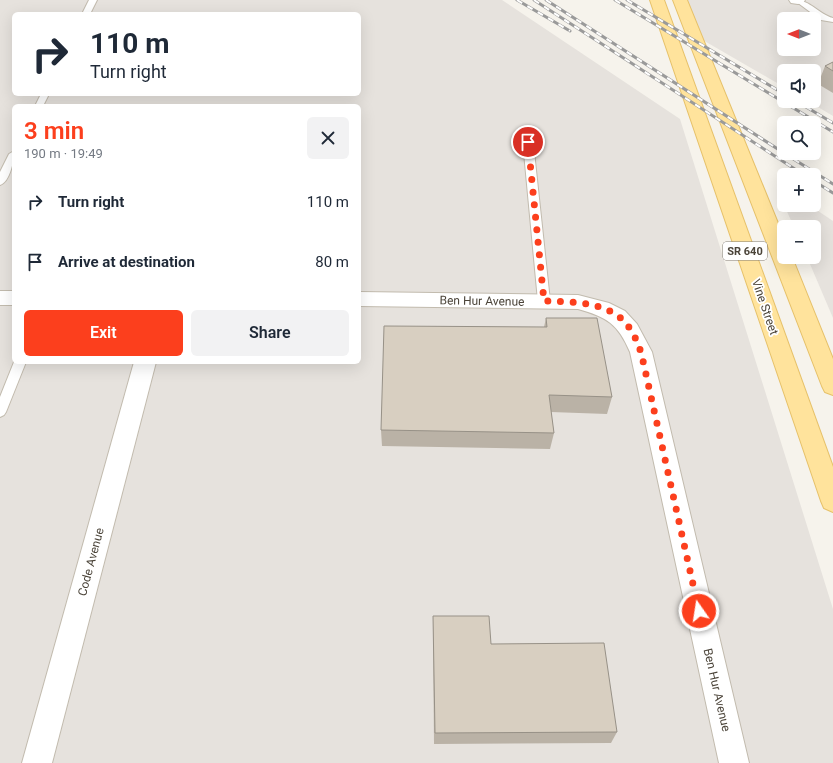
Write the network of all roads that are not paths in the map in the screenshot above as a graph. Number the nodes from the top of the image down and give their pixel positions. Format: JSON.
{"nodes":[{"id":1,"x":93,"y":0,"type":"edge"},
{"id":2,"x":657,"y":0,"type":"edge"},
{"id":3,"x":680,"y":0,"type":"edge"},
{"id":4,"x":798,"y":0,"type":"edge"},
{"id":5,"x":87,"y":12,"type":"edge"},
{"id":6,"x":833,"y":20,"type":"edge"},
{"id":7,"x":528,"y":142,"type":"dead end"},
{"id":8,"x":12,"y":158,"type":"edge"},
{"id":9,"x":0,"y":182,"type":"edge"},
{"id":10,"x":0,"y":298,"type":"edge"},
{"id":11,"x":12,"y":298,"type":"edge"},
{"id":12,"x":361,"y":299,"type":"edge"},
{"id":13,"x":544,"y":301,"type":"junction"},
{"id":14,"x":19,"y":364,"type":"edge"},
{"id":15,"x":144,"y":364,"type":"edge"},
{"id":16,"x":833,"y":386,"type":"edge"},
{"id":17,"x":0,"y":412,"type":"edge"},
{"id":18,"x":833,"y":501,"type":"edge"},
{"id":19,"x":37,"y":763,"type":"edge"},
{"id":20,"x":734,"y":763,"type":"edge"}],
"edges":[{"from":1,"to":5,"type":"lane"},
{"from":2,"to":18,"type":"main road","name":"Vine Street","number":"SR 640"},
{"from":3,"to":16,"type":"main road","number":"SR 640"},
{"from":4,"to":6,"type":"lane"},
{"from":7,"to":13,"type":"lane"},
{"from":8,"to":9,"type":"lane"},
{"from":10,"to":11,"type":"street"},
{"from":12,"to":13,"type":"street","name":"Ben Hur Avenue"},
{"from":13,"to":20,"type":"street","name":"Ben Hur Avenue"},
{"from":14,"to":17,"type":"lane"},
{"from":15,"to":19,"type":"street","name":"Code Avenue"}]}
